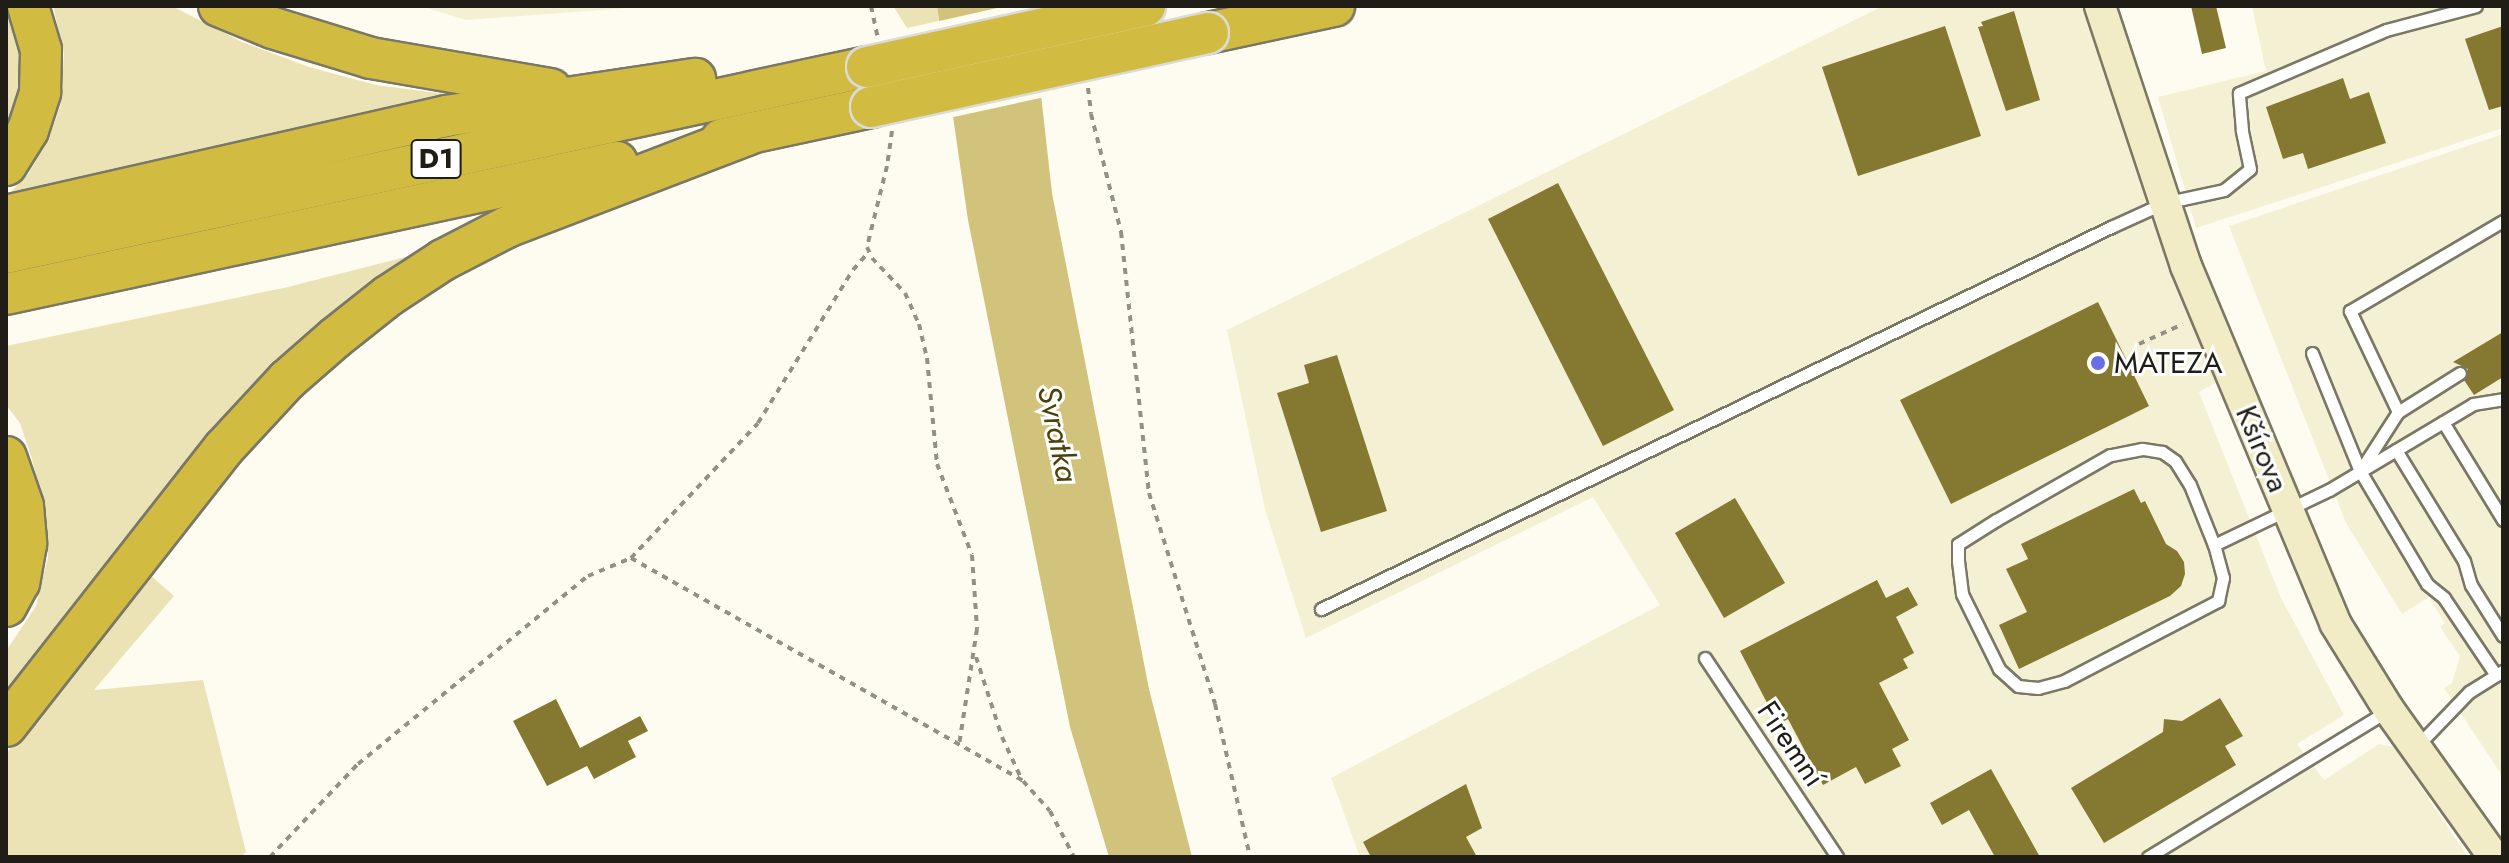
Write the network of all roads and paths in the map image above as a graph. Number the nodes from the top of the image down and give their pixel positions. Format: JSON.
{"nodes":[{"id":1,"x":28,"y":6,"type":"edge"},
{"id":2,"x":219,"y":6,"type":"edge"},
{"id":3,"x":871,"y":6,"type":"edge"},
{"id":4,"x":1145,"y":6,"type":"edge"},
{"id":5,"x":1334,"y":6,"type":"edge"},
{"id":6,"x":2100,"y":6,"type":"edge"},
{"id":7,"x":2476,"y":6,"type":"edge"},
{"id":8,"x":872,"y":51,"type":"junction"},
{"id":9,"x":1087,"y":83,"type":"dead end"},
{"id":10,"x":577,"y":95,"type":"junction"},
{"id":11,"x":882,"y":119,"type":"junction"},
{"id":12,"x":749,"y":134,"type":"junction"},
{"id":13,"x":6,"y":165,"type":"edge"},
{"id":14,"x":2164,"y":203,"type":"junction"},
{"id":15,"x":6,"y":216,"type":"edge"},
{"id":16,"x":2503,"y":221,"type":"edge"},
{"id":17,"x":6,"y":253,"type":"edge"},
{"id":18,"x":868,"y":253,"type":"junction"},
{"id":19,"x":6,"y":294,"type":"edge"},
{"id":20,"x":2192,"y":319,"type":"dead end"},
{"id":21,"x":2139,"y":344,"type":"dead end"},
{"id":22,"x":2312,"y":353,"type":"dead end"},
{"id":23,"x":2460,"y":373,"type":"dead end"},
{"id":24,"x":2503,"y":399,"type":"edge"},
{"id":25,"x":2398,"y":412,"type":"junction"},
{"id":26,"x":2443,"y":422,"type":"junction"},
{"id":27,"x":2396,"y":450,"type":"junction"},
{"id":28,"x":6,"y":457,"type":"edge"},
{"id":29,"x":2360,"y":471,"type":"junction"},
{"id":30,"x":2288,"y":508,"type":"junction"},
{"id":31,"x":2503,"y":520,"type":"edge"},
{"id":32,"x":2214,"y":545,"type":"junction"},
{"id":33,"x":631,"y":558,"type":"junction"},
{"id":34,"x":6,"y":606,"type":"edge"},
{"id":35,"x":1321,"y":609,"type":"dead end"},
{"id":36,"x":2503,"y":636,"type":"edge"},
{"id":37,"x":975,"y":655,"type":"junction"},
{"id":38,"x":1705,"y":658,"type":"dead end"},
{"id":39,"x":2500,"y":673,"type":"edge"},
{"id":40,"x":2389,"y":710,"type":"junction"},
{"id":41,"x":6,"y":726,"type":"edge"},
{"id":42,"x":959,"y":745,"type":"junction"},
{"id":43,"x":2416,"y":747,"type":"junction"},
{"id":44,"x":1023,"y":781,"type":"junction"},
{"id":45,"x":270,"y":857,"type":"edge"},
{"id":46,"x":1074,"y":857,"type":"edge"},
{"id":47,"x":1250,"y":857,"type":"edge"},
{"id":48,"x":1837,"y":857,"type":"edge"},
{"id":49,"x":2148,"y":857,"type":"edge"},
{"id":50,"x":2494,"y":857,"type":"edge"}],
"edges":[{"from":1,"to":13,"type":"highway"},
{"from":2,"to":10,"type":"highway"},
{"from":3,"to":8,"type":"path"},
{"from":4,"to":8,"type":"highway","number":"D1","bridge":true},
{"from":5,"to":11,"type":"highway","number":"D1","bridge":true},
{"from":6,"to":14,"type":"street","name":"Kšírova"},
{"from":7,"to":14,"type":"lane"},
{"from":8,"to":10,"type":"highway"},
{"from":8,"to":17,"type":"highway","number":"D1"},
{"from":9,"to":47,"type":"path"},
{"from":10,"to":15,"type":"highway"},
{"from":11,"to":12,"type":"highway","number":"D1"},
{"from":11,"to":18,"type":"path"},
{"from":12,"to":19,"type":"highway","number":"D1"},
{"from":12,"to":41,"type":"highway"},
{"from":14,"to":30,"type":"street","name":"Kšírova"},
{"from":14,"to":35,"type":"lane"},
{"from":16,"to":25,"type":"lane"},
{"from":18,"to":33,"type":"path"},
{"from":18,"to":37,"type":"path"},
{"from":20,"to":21,"type":"path"},
{"from":22,"to":29,"type":"lane"},
{"from":23,"to":25,"type":"lane"},
{"from":24,"to":26,"type":"lane"},
{"from":25,"to":29,"type":"lane"},
{"from":26,"to":27,"type":"lane"},
{"from":26,"to":31,"type":"lane"},
{"from":27,"to":29,"type":"lane"},
{"from":27,"to":36,"type":"lane"},
{"from":28,"to":34,"type":"highway"},
{"from":29,"to":30,"type":"lane"},
{"from":29,"to":39,"type":"lane"},
{"from":30,"to":32,"type":"lane"},
{"from":30,"to":40,"type":"street","name":"Kšírova"},
{"from":32,"to":32,"type":"lane"},
{"from":33,"to":42,"type":"path"},
{"from":33,"to":45,"type":"path"},
{"from":37,"to":42,"type":"path"},
{"from":37,"to":44,"type":"path"},
{"from":38,"to":48,"type":"lane","name":"Firemní"},
{"from":39,"to":43,"type":"lane"},
{"from":40,"to":43,"type":"street","name":"Kšírova"},
{"from":40,"to":49,"type":"lane"},
{"from":42,"to":44,"type":"path"},
{"from":43,"to":50,"type":"street","name":"Kšírova"},
{"from":44,"to":46,"type":"path"}]}
